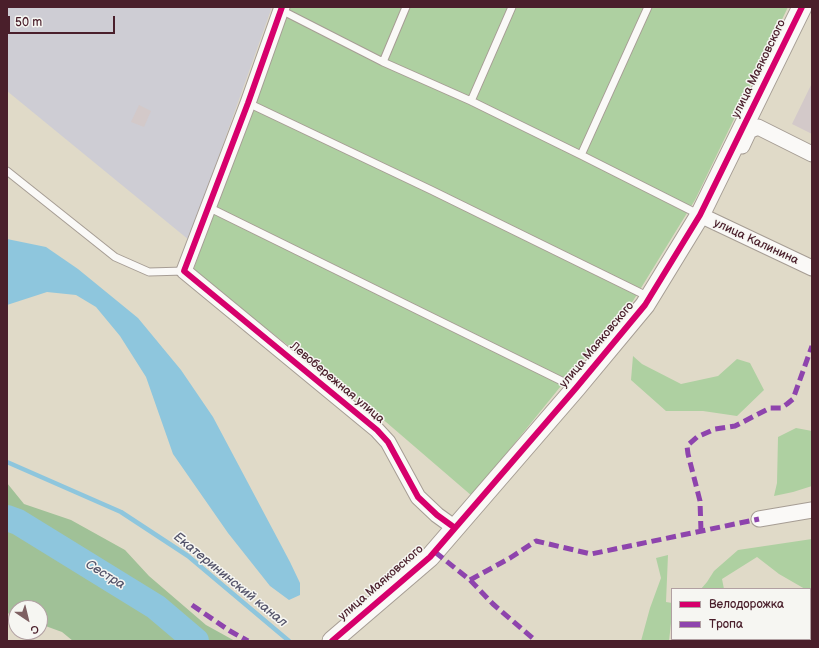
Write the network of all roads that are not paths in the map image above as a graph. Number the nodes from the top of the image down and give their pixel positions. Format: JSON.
{"nodes":[{"id":1,"x":406,"y":7,"type":"edge"},
{"id":2,"x":512,"y":7,"type":"edge"},
{"id":3,"x":648,"y":7,"type":"edge"},
{"id":4,"x":802,"y":7,"type":"edge"},
{"id":5,"x":281,"y":8,"type":"edge"},
{"id":6,"x":383,"y":62,"type":"junction"},
{"id":7,"x":471,"y":101,"type":"junction"},
{"id":8,"x":248,"y":103,"type":"junction"},
{"id":9,"x":812,"y":154,"type":"edge"},
{"id":10,"x":581,"y":155,"type":"junction"},
{"id":11,"x":7,"y":171,"type":"edge"},
{"id":12,"x":710,"y":195,"type":"junction"},
{"id":13,"x":208,"y":207,"type":"junction"},
{"id":14,"x":700,"y":215,"type":"junction"},
{"id":15,"x":812,"y":268,"type":"edge"},
{"id":16,"x":184,"y":271,"type":"junction"},
{"id":17,"x":650,"y":297,"type":"junction"},
{"id":18,"x":576,"y":388,"type":"junction"},
{"id":19,"x":812,"y":510,"type":"edge"},
{"id":20,"x":759,"y":519,"type":"dead end"},
{"id":21,"x":455,"y":528,"type":"junction"},
{"id":22,"x":335,"y":638,"type":"edge"}],
"edges":[{"from":1,"to":6,"type":"lane"},
{"from":2,"to":7,"type":"lane"},
{"from":3,"to":10,"type":"lane"},
{"from":4,"to":12,"type":"street","name":"улица Маяковского"},
{"from":5,"to":6,"type":"lane"},
{"from":5,"to":8,"type":"street"},
{"from":6,"to":7,"type":"lane"},
{"from":7,"to":10,"type":"lane"},
{"from":8,"to":13,"type":"street"},
{"from":8,"to":17,"type":"lane"},
{"from":9,"to":12,"type":"street"},
{"from":10,"to":14,"type":"lane"},
{"from":11,"to":16,"type":"lane"},
{"from":12,"to":14,"type":"street","name":"улица Маяковского"},
{"from":13,"to":16,"type":"street"},
{"from":13,"to":18,"type":"lane"},
{"from":14,"to":15,"type":"street","name":"улица Калинина"},
{"from":14,"to":17,"type":"street","name":"улица Маяковского"},
{"from":16,"to":21,"type":"street","name":"Левобережная улица"},
{"from":17,"to":18,"type":"street","name":"улица Маяковского"},
{"from":18,"to":21,"type":"street","name":"улица Маяковского"},
{"from":19,"to":20,"type":"street"},
{"from":21,"to":22,"type":"street","name":"улица Маяковского"}]}
